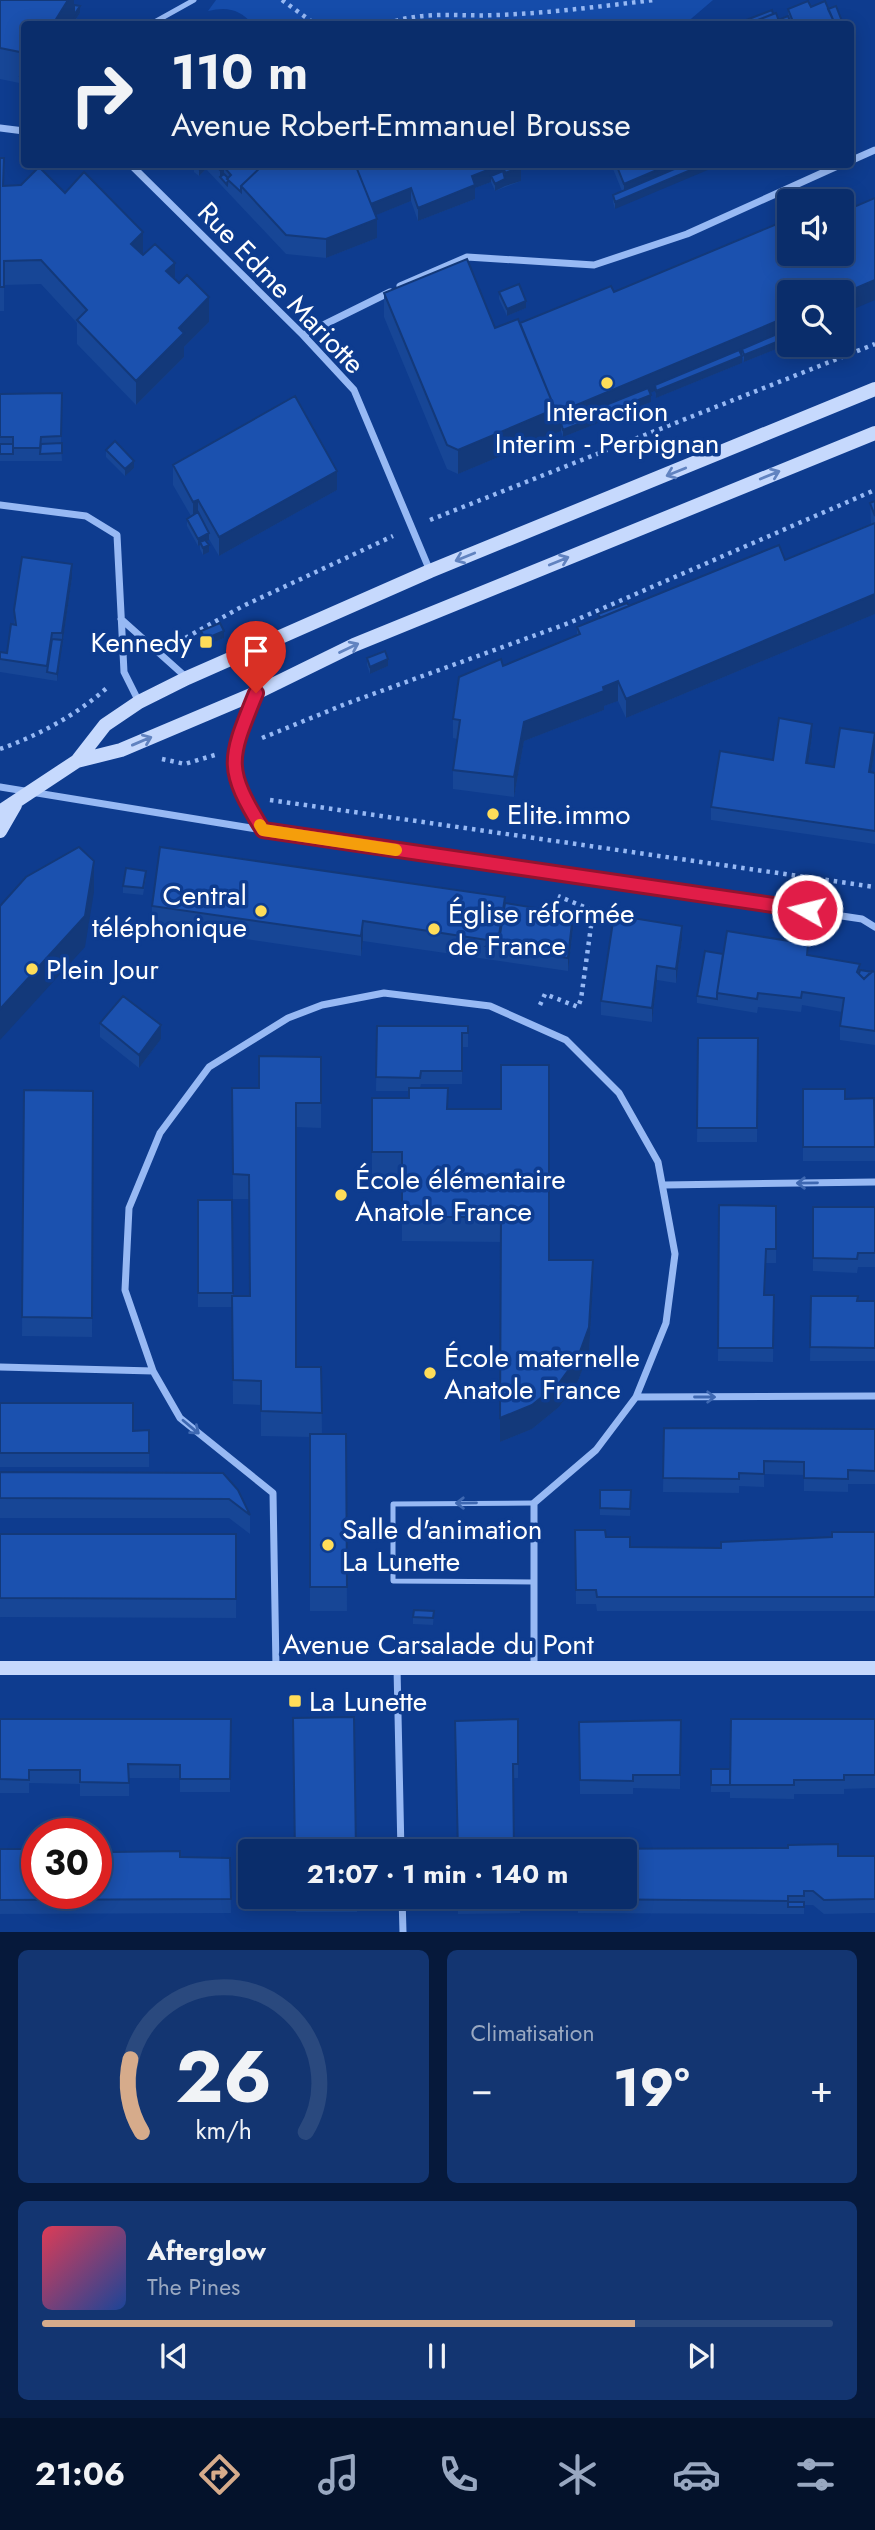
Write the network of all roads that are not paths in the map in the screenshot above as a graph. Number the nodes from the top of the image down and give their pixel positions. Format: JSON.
{"nodes":[{"id":1,"x":194,"y":0,"type":"edge"},
{"id":2,"x":156,"y":21,"type":"edge"},
{"id":3,"x":0,"y":128,"type":"edge"},
{"id":4,"x":21,"y":131,"type":"edge"},
{"id":5,"x":875,"y":150,"type":"edge"},
{"id":6,"x":854,"y":159,"type":"edge"},
{"id":7,"x":134,"y":168,"type":"edge"},
{"id":8,"x":833,"y":168,"type":"edge"},
{"id":9,"x":303,"y":335,"type":"junction"},
{"id":10,"x":875,"y":389,"type":"edge"},
{"id":11,"x":875,"y":433,"type":"edge"},
{"id":12,"x":0,"y":505,"type":"edge"},
{"id":13,"x":430,"y":571,"type":"junction"},
{"id":14,"x":121,"y":619,"type":"junction"},
{"id":15,"x":187,"y":678,"type":"junction"},
{"id":16,"x":256,"y":693,"type":"junction"},
{"id":17,"x":139,"y":702,"type":"junction"},
{"id":18,"x":77,"y":761,"type":"junction"},
{"id":19,"x":0,"y":787,"type":"edge"},
{"id":20,"x":29,"y":793,"type":"junction"},
{"id":21,"x":16,"y":804,"type":"junction"},
{"id":22,"x":0,"y":812,"type":"edge"},
{"id":23,"x":263,"y":830,"type":"junction"},
{"id":24,"x":0,"y":831,"type":"edge"},
{"id":25,"x":875,"y":925,"type":"edge"},
{"id":26,"x":875,"y":1181,"type":"edge"},
{"id":27,"x":664,"y":1185,"type":"junction"},
{"id":28,"x":0,"y":1367,"type":"edge"},
{"id":29,"x":153,"y":1371,"type":"junction"},
{"id":30,"x":875,"y":1396,"type":"edge"},
{"id":31,"x":636,"y":1397,"type":"junction"},
{"id":32,"x":534,"y":1503,"type":"junction"},
{"id":33,"x":534,"y":1581,"type":"junction"},
{"id":34,"x":0,"y":1668,"type":"edge"},
{"id":35,"x":276,"y":1668,"type":"junction"},
{"id":36,"x":397,"y":1668,"type":"junction"},
{"id":37,"x":534,"y":1668,"type":"junction"},
{"id":38,"x":875,"y":1668,"type":"edge"},
{"id":39,"x":401,"y":1839,"type":"edge"},
{"id":40,"x":402,"y":1909,"type":"edge"},
{"id":41,"x":403,"y":1931,"type":"edge"}],
"edges":[{"from":1,"to":2,"type":"lane"},
{"from":3,"to":4,"type":"street"},
{"from":5,"to":6,"type":"street"},
{"from":7,"to":9,"type":"street","name":"Rue Edme Mariotte"},
{"from":8,"to":9,"type":"street"},
{"from":9,"to":13,"type":"street","name":"Rue Edme Mariotte"},
{"from":10,"to":13,"type":"main road","one_way":true},
{"from":16,"to":11,"type":"main road","one_way":true},
{"from":12,"to":14,"type":"street"},
{"from":13,"to":15,"type":"main road"},
{"from":14,"to":15,"type":"street"},
{"from":14,"to":17,"type":"street"},
{"from":15,"to":17,"type":"main road"},
{"from":18,"to":16,"type":"main road","one_way":true},
{"from":16,"to":23,"type":"street"},
{"from":17,"to":18,"type":"main road"},
{"from":18,"to":20,"type":"main road"},
{"from":19,"to":20,"type":"street"},
{"from":20,"to":21,"type":"main road"},
{"from":20,"to":23,"type":"street"},
{"from":21,"to":22,"type":"main road"},
{"from":21,"to":24,"type":"main road"},
{"from":23,"to":25,"type":"street"},
{"from":26,"to":27,"type":"street","one_way":true},
{"from":27,"to":29,"type":"street"},
{"from":27,"to":31,"type":"street"},
{"from":28,"to":29,"type":"street"},
{"from":29,"to":35,"type":"street","one_way":true},
{"from":31,"to":30,"type":"street","one_way":true},
{"from":31,"to":32,"type":"street"},
{"from":32,"to":33,"type":"street"},
{"from":32,"to":33,"type":"lane","one_way":true},
{"from":33,"to":37,"type":"street"},
{"from":34,"to":35,"type":"main road","name":"Avenue Carsalade du Pont"},
{"from":35,"to":36,"type":"main road","name":"Avenue Carsalade du Pont"},
{"from":36,"to":37,"type":"main road","name":"Avenue Carsalade du Pont"},
{"from":36,"to":39,"type":"street"},
{"from":37,"to":38,"type":"main road","name":"Avenue Carsalade du Pont"},
{"from":40,"to":41,"type":"street"}]}
